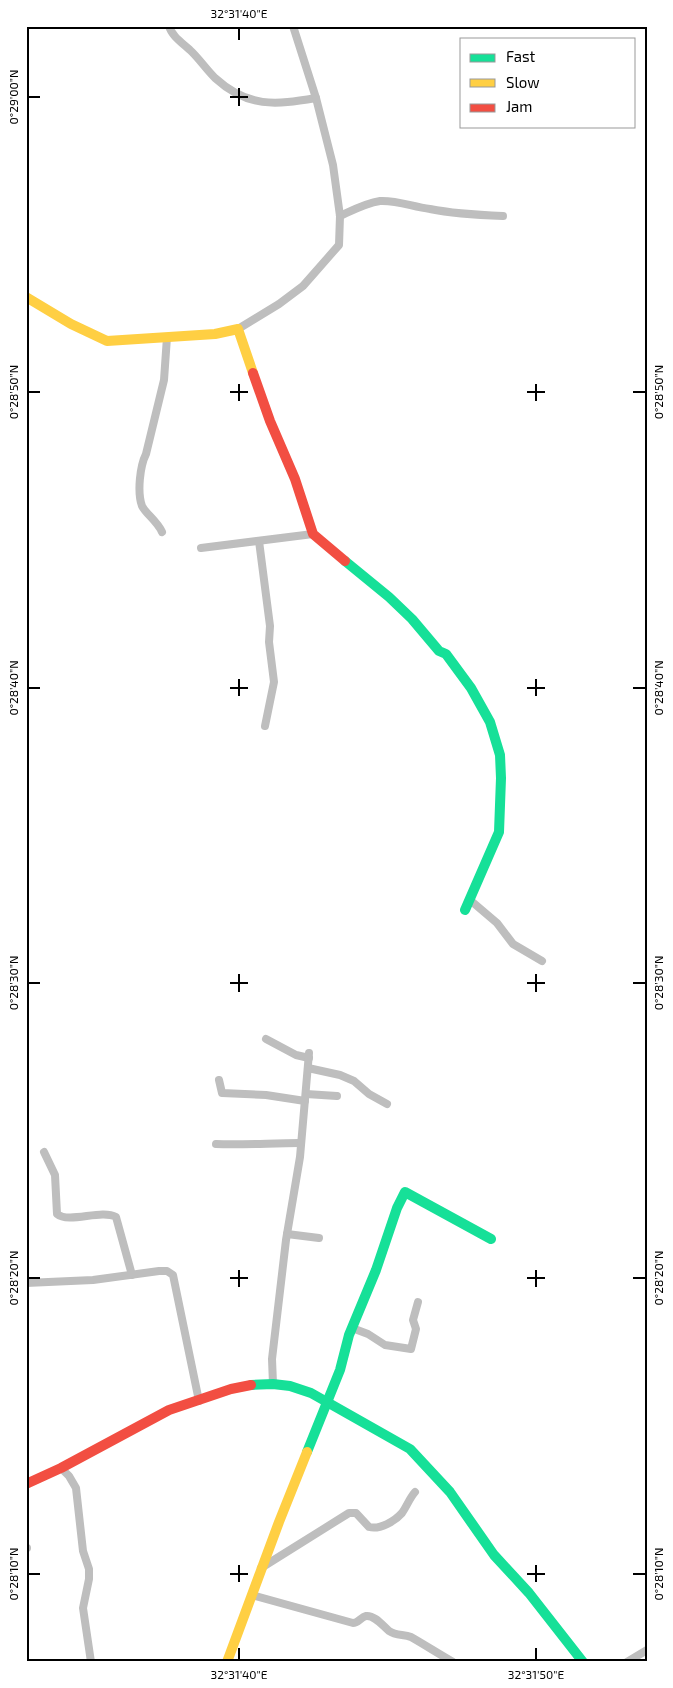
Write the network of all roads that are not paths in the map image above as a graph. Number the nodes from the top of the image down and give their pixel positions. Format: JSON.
{"nodes":[{"id":1,"x":169,"y":26,"type":"edge"},
{"id":2,"x":293,"y":26,"type":"edge"},
{"id":3,"x":316,"y":98,"type":"junction"},
{"id":4,"x":340,"y":216,"type":"junction"},
{"id":5,"x":503,"y":216,"type":"dead end"},
{"id":6,"x":26,"y":297,"type":"edge"},
{"id":7,"x":238,"y":329,"type":"junction"},
{"id":8,"x":167,"y":337,"type":"junction"},
{"id":9,"x":162,"y":532,"type":"dead end"},
{"id":10,"x":313,"y":534,"type":"junction"},
{"id":11,"x":259,"y":540,"type":"junction"},
{"id":12,"x":201,"y":548,"type":"dead end"},
{"id":13,"x":265,"y":726,"type":"dead end"},
{"id":14,"x":467,"y":905,"type":"joint"},
{"id":15,"x":542,"y":961,"type":"dead end"},
{"id":16,"x":266,"y":1039,"type":"dead end"},
{"id":17,"x":308,"y":1068,"type":"junction"},
{"id":18,"x":219,"y":1080,"type":"dead end"},
{"id":19,"x":337,"y":1096,"type":"dead end"},
{"id":20,"x":305,"y":1097,"type":"junction"},
{"id":21,"x":387,"y":1104,"type":"dead end"},
{"id":22,"x":300,"y":1143,"type":"junction"},
{"id":23,"x":216,"y":1144,"type":"dead end"},
{"id":24,"x":44,"y":1152,"type":"dead end"},
{"id":25,"x":287,"y":1234,"type":"junction"},
{"id":26,"x":319,"y":1238,"type":"dead end"},
{"id":27,"x":491,"y":1239,"type":"dead end"},
{"id":28,"x":132,"y":1275,"type":"junction"},
{"id":29,"x":26,"y":1283,"type":"edge"},
{"id":30,"x":418,"y":1302,"type":"dead end"},
{"id":31,"x":352,"y":1328,"type":"junction"},
{"id":32,"x":273,"y":1384,"type":"junction"},
{"id":33,"x":199,"y":1400,"type":"junction"},
{"id":34,"x":328,"y":1403,"type":"junction"},
{"id":35,"x":61,"y":1468,"type":"junction"},
{"id":36,"x":26,"y":1484,"type":"edge"},
{"id":37,"x":415,"y":1492,"type":"dead end"},
{"id":38,"x":261,"y":1568,"type":"junction"},
{"id":39,"x":252,"y":1595,"type":"junction"},
{"id":40,"x":647,"y":1650,"type":"edge"},
{"id":41,"x":91,"y":1662,"type":"edge"},
{"id":42,"x":227,"y":1662,"type":"edge"},
{"id":43,"x":453,"y":1662,"type":"edge"},
{"id":44,"x":583,"y":1662,"type":"edge"},
{"id":45,"x":627,"y":1662,"type":"edge"}],
"edges":[{"from":1,"to":3,"type":"street"},
{"from":2,"to":3,"type":"street"},
{"from":3,"to":4,"type":"street"},
{"from":4,"to":5,"type":"street"},
{"from":4,"to":7,"type":"street"},
{"from":6,"to":8,"type":"street"},
{"from":7,"to":8,"type":"street"},
{"from":7,"to":10,"type":"street"},
{"from":8,"to":9,"type":"street"},
{"from":10,"to":11,"type":"street"},
{"from":10,"to":14,"type":"street"},
{"from":11,"to":12,"type":"street"},
{"from":11,"to":13,"type":"street"},
{"from":14,"to":15,"type":"street"},
{"from":16,"to":17,"type":"street"},
{"from":17,"to":20,"type":"street"},
{"from":17,"to":21,"type":"street"},
{"from":18,"to":20,"type":"street"},
{"from":19,"to":20,"type":"street"},
{"from":20,"to":22,"type":"street"},
{"from":22,"to":23,"type":"street"},
{"from":22,"to":25,"type":"street"},
{"from":24,"to":28,"type":"street"},
{"from":25,"to":26,"type":"street"},
{"from":25,"to":32,"type":"street"},
{"from":27,"to":31,"type":"street"},
{"from":28,"to":29,"type":"street"},
{"from":28,"to":33,"type":"street"},
{"from":30,"to":31,"type":"street"},
{"from":31,"to":34,"type":"street"},
{"from":32,"to":33,"type":"street"},
{"from":32,"to":34,"type":"street"},
{"from":33,"to":35,"type":"street"},
{"from":34,"to":38,"type":"street"},
{"from":34,"to":44,"type":"street"},
{"from":35,"to":36,"type":"street"},
{"from":35,"to":41,"type":"street"},
{"from":37,"to":38,"type":"street"},
{"from":38,"to":39,"type":"street"},
{"from":39,"to":42,"type":"street"},
{"from":39,"to":43,"type":"street"},
{"from":40,"to":45,"type":"street"}]}
